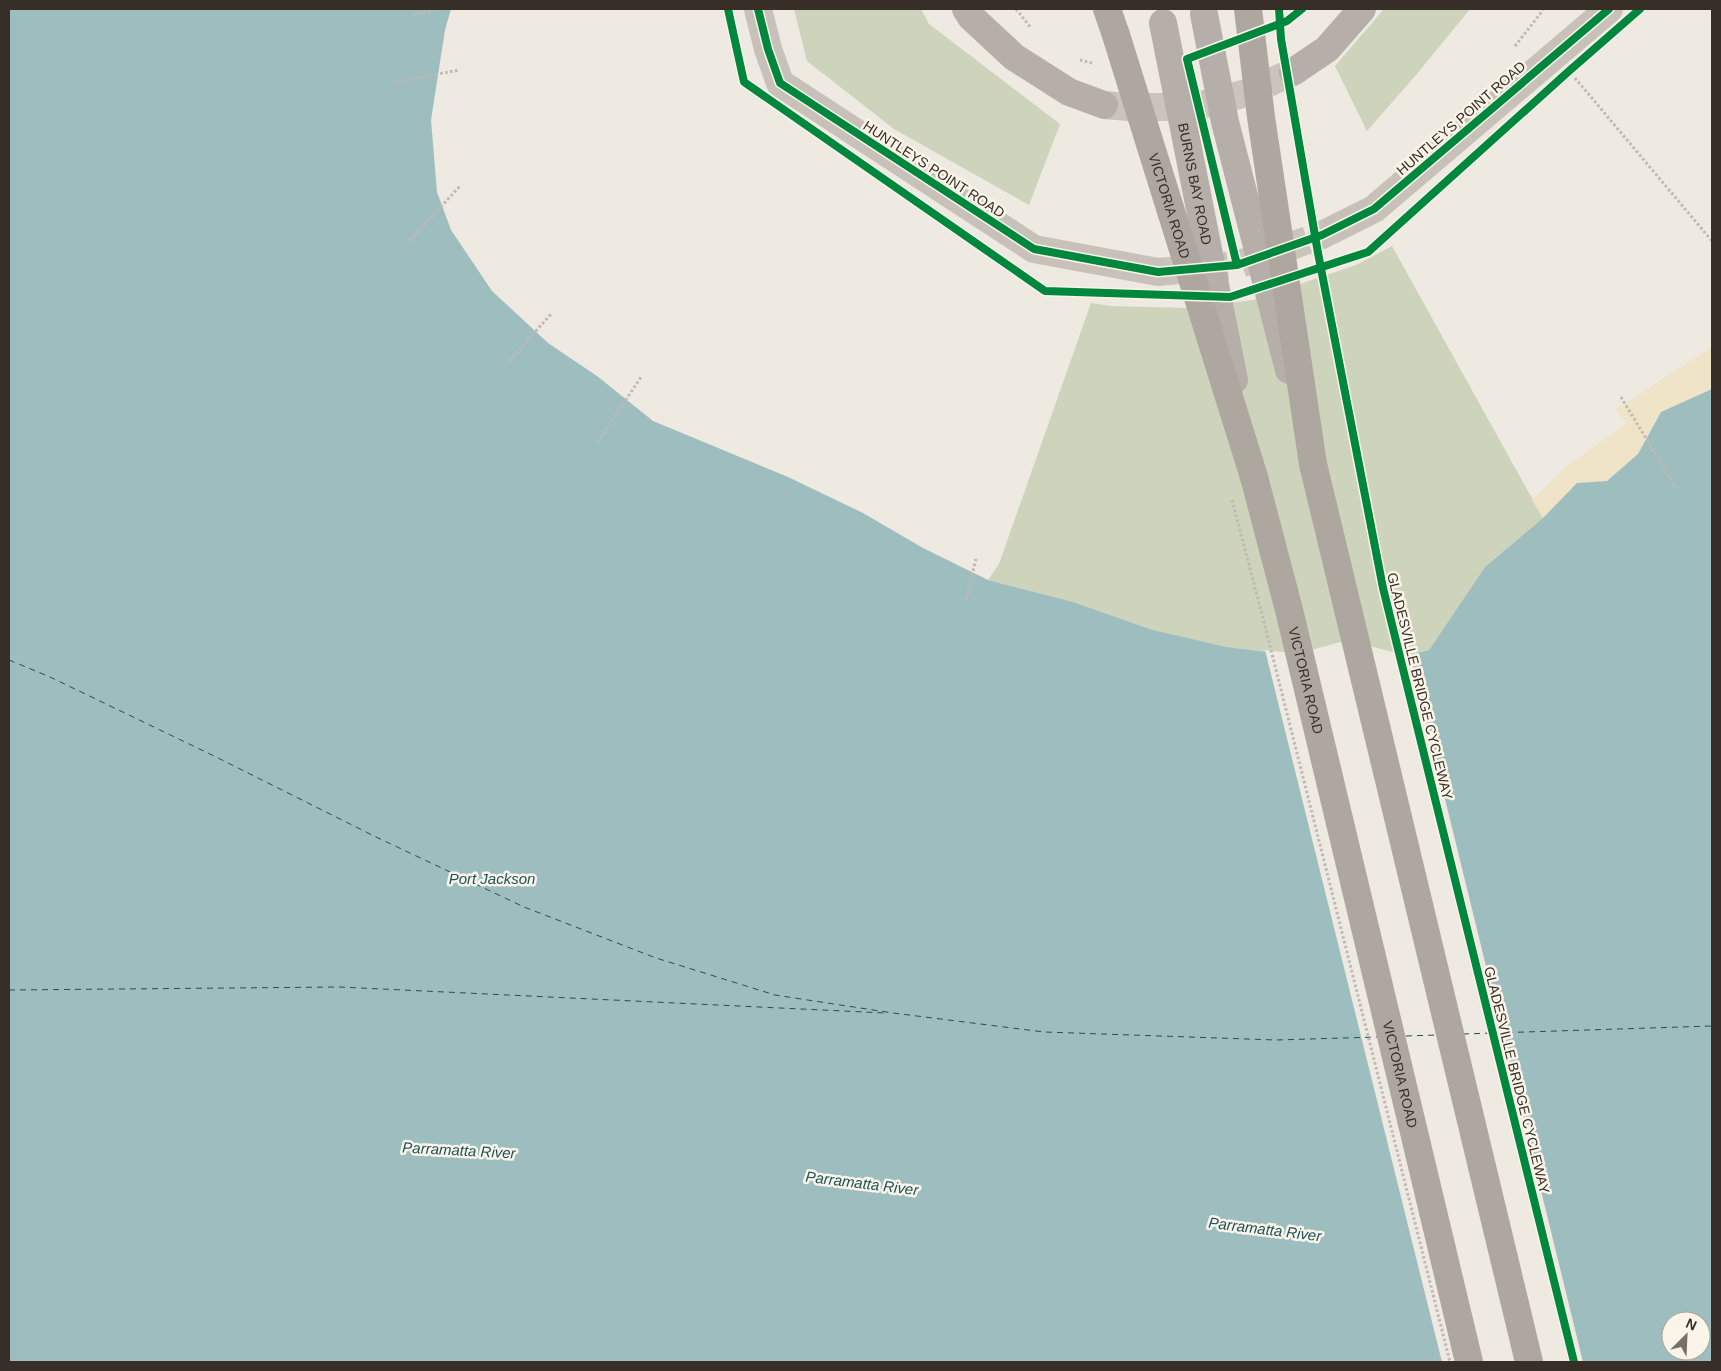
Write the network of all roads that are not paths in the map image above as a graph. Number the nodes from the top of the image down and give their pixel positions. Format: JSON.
{"nodes":[{"id":1,"x":758,"y":9,"type":"edge"},
{"id":2,"x":966,"y":9,"type":"edge"},
{"id":3,"x":1107,"y":9,"type":"edge"},
{"id":4,"x":1248,"y":9,"type":"edge"},
{"id":5,"x":1362,"y":9,"type":"edge"},
{"id":6,"x":1609,"y":9,"type":"edge"},
{"id":7,"x":1203,"y":11,"type":"edge"},
{"id":8,"x":1161,"y":16,"type":"edge"},
{"id":9,"x":1293,"y":72,"type":"tunnel mouth"},
{"id":10,"x":1104,"y":105,"type":"tunnel mouth"},
{"id":11,"x":1322,"y":235,"type":"tunnel mouth"},
{"id":12,"x":1158,"y":272,"type":"tunnel mouth"},
{"id":13,"x":1314,"y":464,"type":"junction"},
{"id":14,"x":1254,"y":477,"type":"junction"},
{"id":15,"x":1469,"y":1362,"type":"edge"},
{"id":16,"x":1529,"y":1362,"type":"edge"}],
"edges":[{"from":1,"to":12,"type":"street","name":"HUNTLEYS POINT ROAD"},
{"from":2,"to":10,"type":"main road"},
{"from":3,"to":14,"type":"highway","name":"VICTORIA ROAD","bridge":true},
{"from":4,"to":13,"type":"highway","bridge":true},
{"from":5,"to":9,"type":"main road"},
{"from":6,"to":11,"type":"street","name":"HUNTLEYS POINT ROAD"},
{"from":7,"to":13,"type":"main road","bridge":true},
{"from":8,"to":14,"type":"main road","name":"BURNS BAY ROAD","bridge":true},
{"from":13,"to":16,"type":"highway"},
{"from":14,"to":15,"type":"highway","name":"VICTORIA ROAD"}]}
